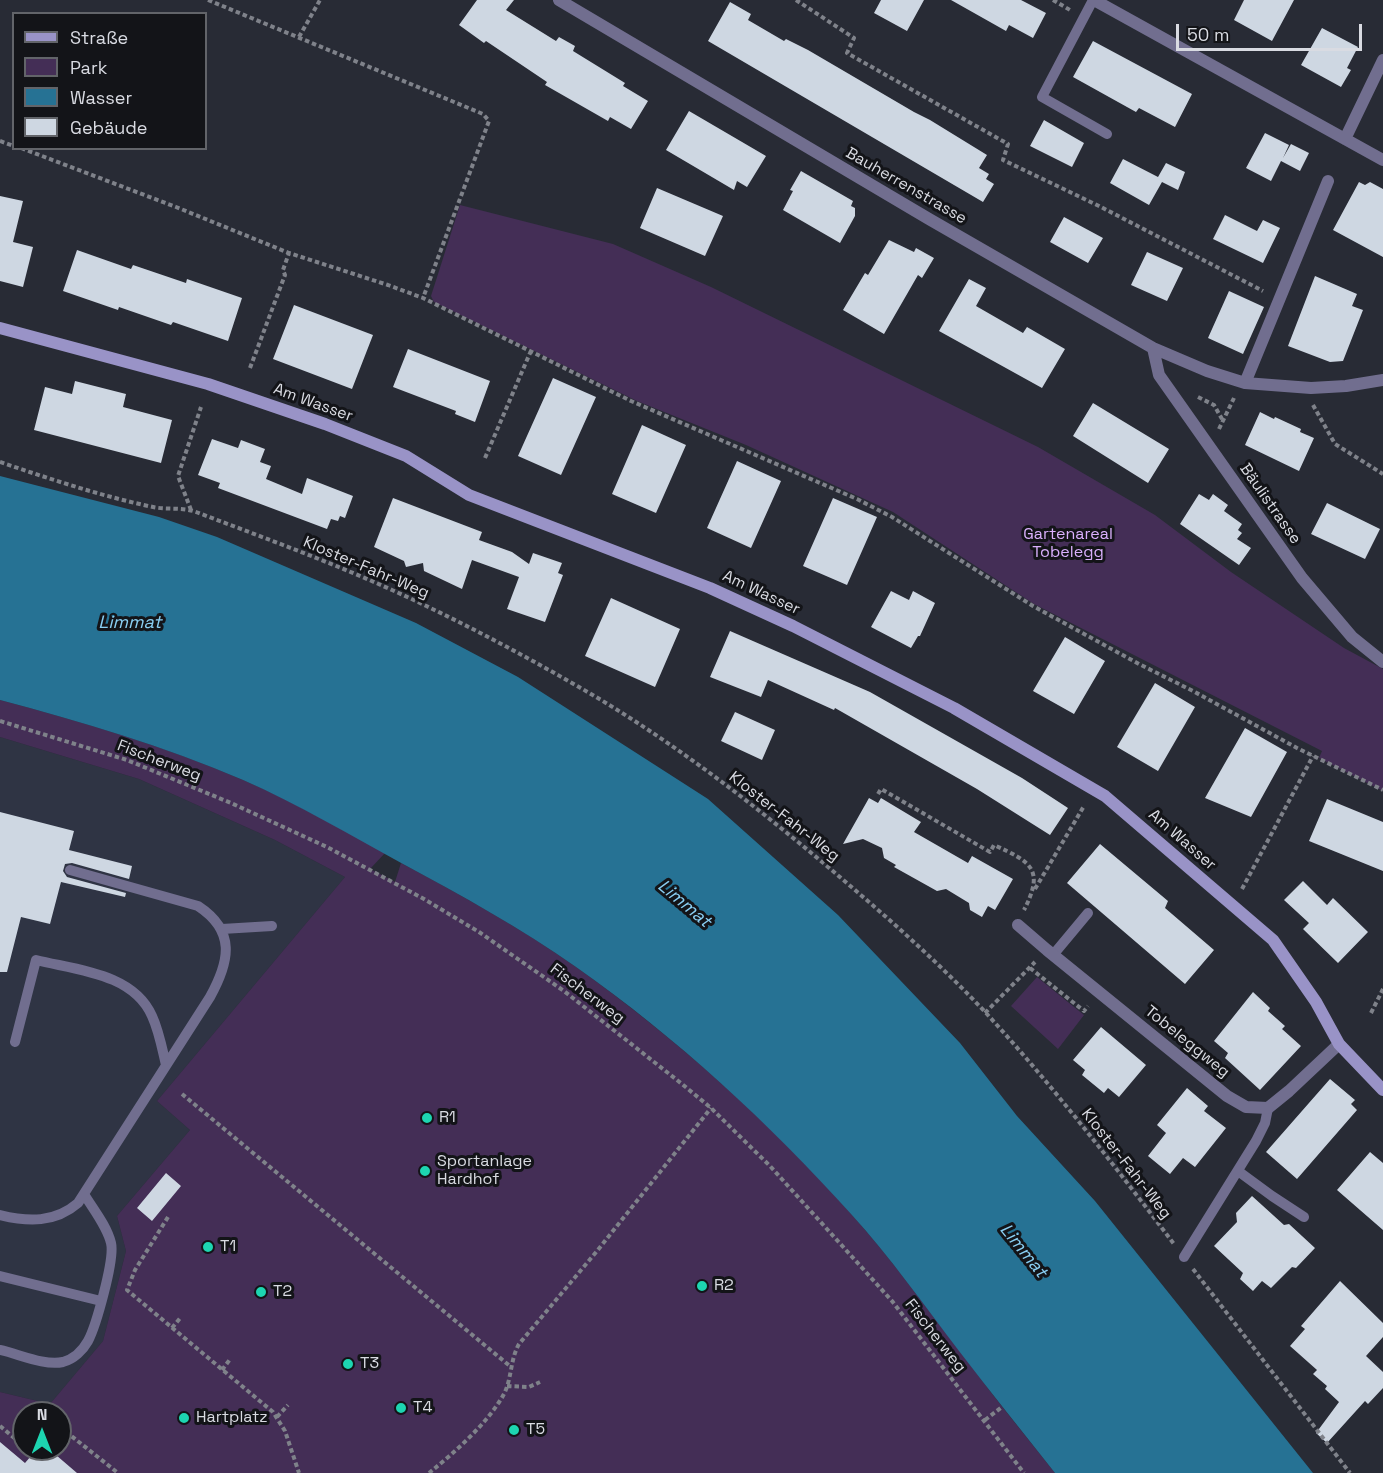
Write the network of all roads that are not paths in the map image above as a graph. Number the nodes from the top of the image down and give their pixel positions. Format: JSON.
{"nodes":[{"id":1,"x":559,"y":0,"type":"edge"},
{"id":2,"x":1094,"y":0,"type":"edge"},
{"id":3,"x":1383,"y":60,"type":"edge"},
{"id":4,"x":1107,"y":134,"type":"dead end"},
{"id":5,"x":1345,"y":139,"type":"junction"},
{"id":6,"x":1383,"y":160,"type":"edge"},
{"id":7,"x":1328,"y":181,"type":"dead end"},
{"id":8,"x":0,"y":328,"type":"edge"},
{"id":9,"x":1154,"y":348,"type":"junction"},
{"id":10,"x":1383,"y":380,"type":"edge"},
{"id":11,"x":1241,"y":388,"type":"junction"},
{"id":12,"x":1383,"y":662,"type":"edge"},
{"id":13,"x":70,"y":870,"type":"dead end"},
{"id":14,"x":1088,"y":913,"type":"dead end"},
{"id":15,"x":1018,"y":924,"type":"dead end"},
{"id":16,"x":272,"y":926,"type":"dead end"},
{"id":17,"x":222,"y":930,"type":"junction"},
{"id":18,"x":1053,"y":955,"type":"junction"},
{"id":19,"x":15,"y":1042,"type":"dead end"},
{"id":20,"x":1339,"y":1044,"type":"junction"},
{"id":21,"x":166,"y":1065,"type":"junction"},
{"id":22,"x":1383,"y":1090,"type":"edge"},
{"id":23,"x":1269,"y":1108,"type":"junction"},
{"id":24,"x":1238,"y":1171,"type":"junction"},
{"id":25,"x":84,"y":1194,"type":"junction"},
{"id":26,"x":0,"y":1215,"type":"edge"},
{"id":27,"x":1304,"y":1217,"type":"dead end"},
{"id":28,"x":1184,"y":1257,"type":"road end"},
{"id":29,"x":0,"y":1276,"type":"edge"},
{"id":30,"x":101,"y":1301,"type":"junction"},
{"id":31,"x":0,"y":1350,"type":"edge"}],
"edges":[{"from":1,"to":9,"type":"street","name":"Bauherrenstrasse"},
{"from":2,"to":4,"type":"lane"},
{"from":2,"to":5,"type":"street"},
{"from":3,"to":5,"type":"street"},
{"from":5,"to":6,"type":"street"},
{"from":7,"to":11,"type":"street"},
{"from":8,"to":20,"type":"street","name":"Am Wasser"},
{"from":9,"to":11,"type":"street","name":"Bauherrenstrasse"},
{"from":9,"to":12,"type":"street","name":"Bäulistrasse"},
{"from":10,"to":11,"type":"street","name":"Bauherrenstrasse"},
{"from":13,"to":17,"type":"lane"},
{"from":14,"to":18,"type":"lane"},
{"from":15,"to":18,"type":"street","name":"Tobeleggweg"},
{"from":16,"to":17,"type":"lane"},
{"from":17,"to":21,"type":"lane"},
{"from":18,"to":23,"type":"street","name":"Tobeleggweg"},
{"from":19,"to":21,"type":"lane"},
{"from":20,"to":22,"type":"street","name":"Am Wasser"},
{"from":20,"to":23,"type":"street"},
{"from":21,"to":25,"type":"lane"},
{"from":23,"to":24,"type":"lane"},
{"from":24,"to":27,"type":"lane"},
{"from":24,"to":28,"type":"lane"},
{"from":25,"to":26,"type":"lane"},
{"from":25,"to":30,"type":"lane"},
{"from":29,"to":30,"type":"lane"},
{"from":30,"to":31,"type":"lane"}]}
